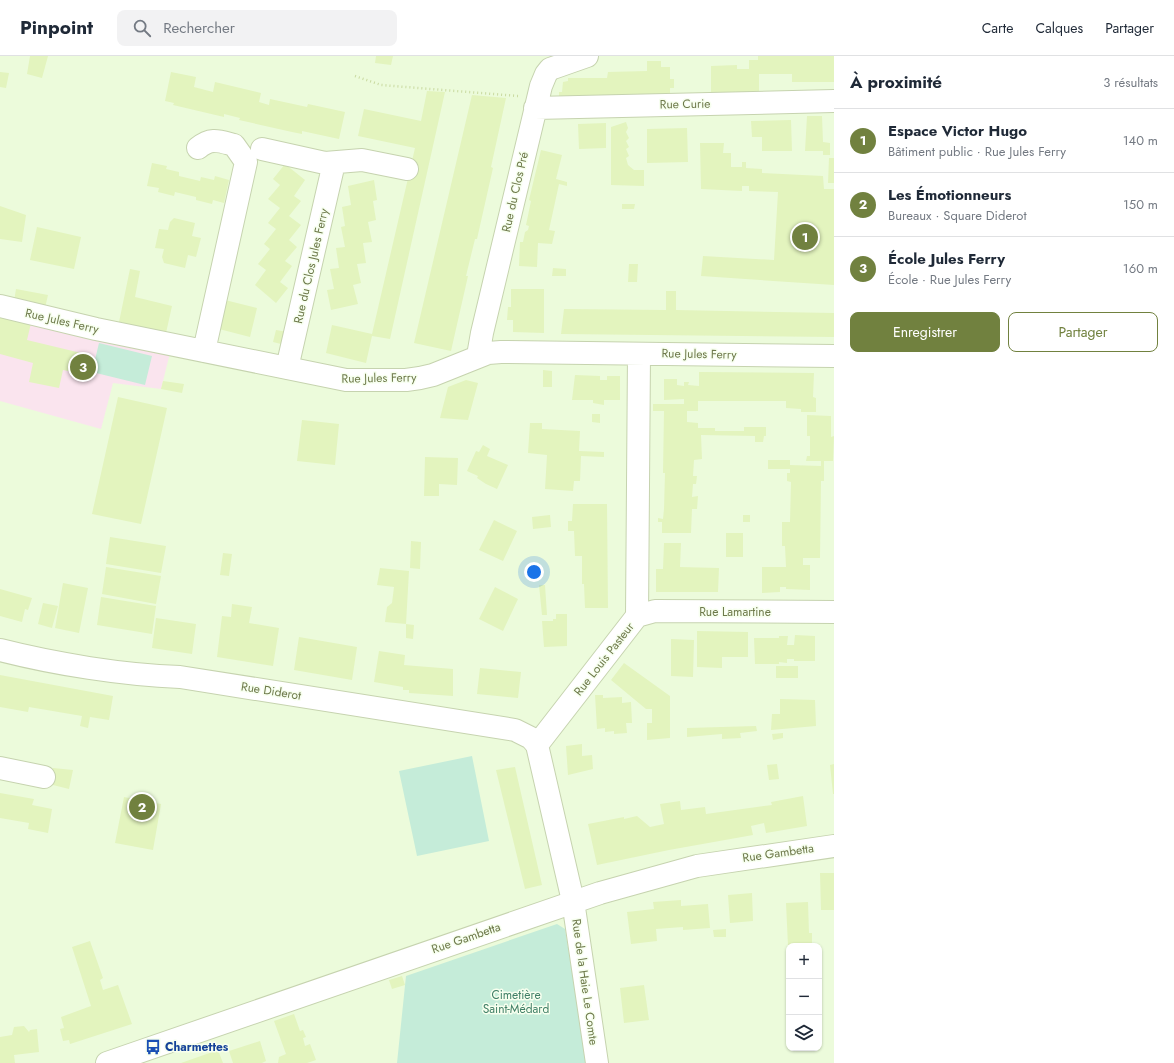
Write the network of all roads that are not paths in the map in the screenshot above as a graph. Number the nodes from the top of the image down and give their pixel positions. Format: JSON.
{"nodes":[{"id":1,"x":587,"y":56,"type":"edge"},
{"id":2,"x":834,"y":101,"type":"edge"},
{"id":3,"x":537,"y":102,"type":"junction"},
{"id":4,"x":198,"y":148,"type":"dead end"},
{"id":5,"x":262,"y":149,"type":"dead end"},
{"id":6,"x":334,"y":163,"type":"junction"},
{"id":7,"x":407,"y":169,"type":"dead end"},
{"id":8,"x":0,"y":306,"type":"edge"},
{"id":9,"x":204,"y":351,"type":"junction"},
{"id":10,"x":639,"y":354,"type":"junction"},
{"id":11,"x":478,"y":356,"type":"junction"},
{"id":12,"x":834,"y":356,"type":"edge"},
{"id":13,"x":287,"y":368,"type":"junction"},
{"id":14,"x":834,"y":612,"type":"edge"},
{"id":15,"x":637,"y":616,"type":"junction"},
{"id":16,"x":0,"y":650,"type":"edge"},
{"id":17,"x":537,"y":745,"type":"junction"},
{"id":18,"x":0,"y":768,"type":"edge"},
{"id":19,"x":44,"y":777,"type":"dead end"},
{"id":20,"x":834,"y":846,"type":"edge"},
{"id":21,"x":573,"y":901,"type":"junction"},
{"id":22,"x":107,"y":1063,"type":"edge"},
{"id":23,"x":597,"y":1063,"type":"edge"}],
"edges":[{"from":1,"to":3,"type":"street","name":"Rue du Clos Pré"},
{"from":2,"to":3,"type":"street","name":"Rue Curie"},
{"from":3,"to":11,"type":"street","name":"Rue du Clos Pré"},
{"from":4,"to":9,"type":"street"},
{"from":5,"to":6,"type":"street"},
{"from":6,"to":7,"type":"street"},
{"from":6,"to":13,"type":"street","name":"Rue du Clos Jules Ferry"},
{"from":8,"to":9,"type":"street","name":"Rue Jules Ferry"},
{"from":9,"to":13,"type":"street","name":"Rue Jules Ferry"},
{"from":10,"to":11,"type":"street","name":"Rue Jules Ferry"},
{"from":10,"to":12,"type":"street","name":"Rue Jules Ferry"},
{"from":10,"to":15,"type":"street","name":"Rue Louis Pasteur"},
{"from":11,"to":13,"type":"street","name":"Rue Jules Ferry"},
{"from":14,"to":15,"type":"street","name":"Rue Lamartine"},
{"from":15,"to":17,"type":"street","name":"Rue Louis Pasteur"},
{"from":16,"to":17,"type":"street","name":"Rue Diderot"},
{"from":17,"to":21,"type":"street"},
{"from":18,"to":19,"type":"street"},
{"from":20,"to":21,"type":"street","name":"Rue Gambetta"},
{"from":21,"to":22,"type":"street","name":"Rue Gambetta"},
{"from":21,"to":23,"type":"street","name":"Rue de la Haie Le Comte"}]}
